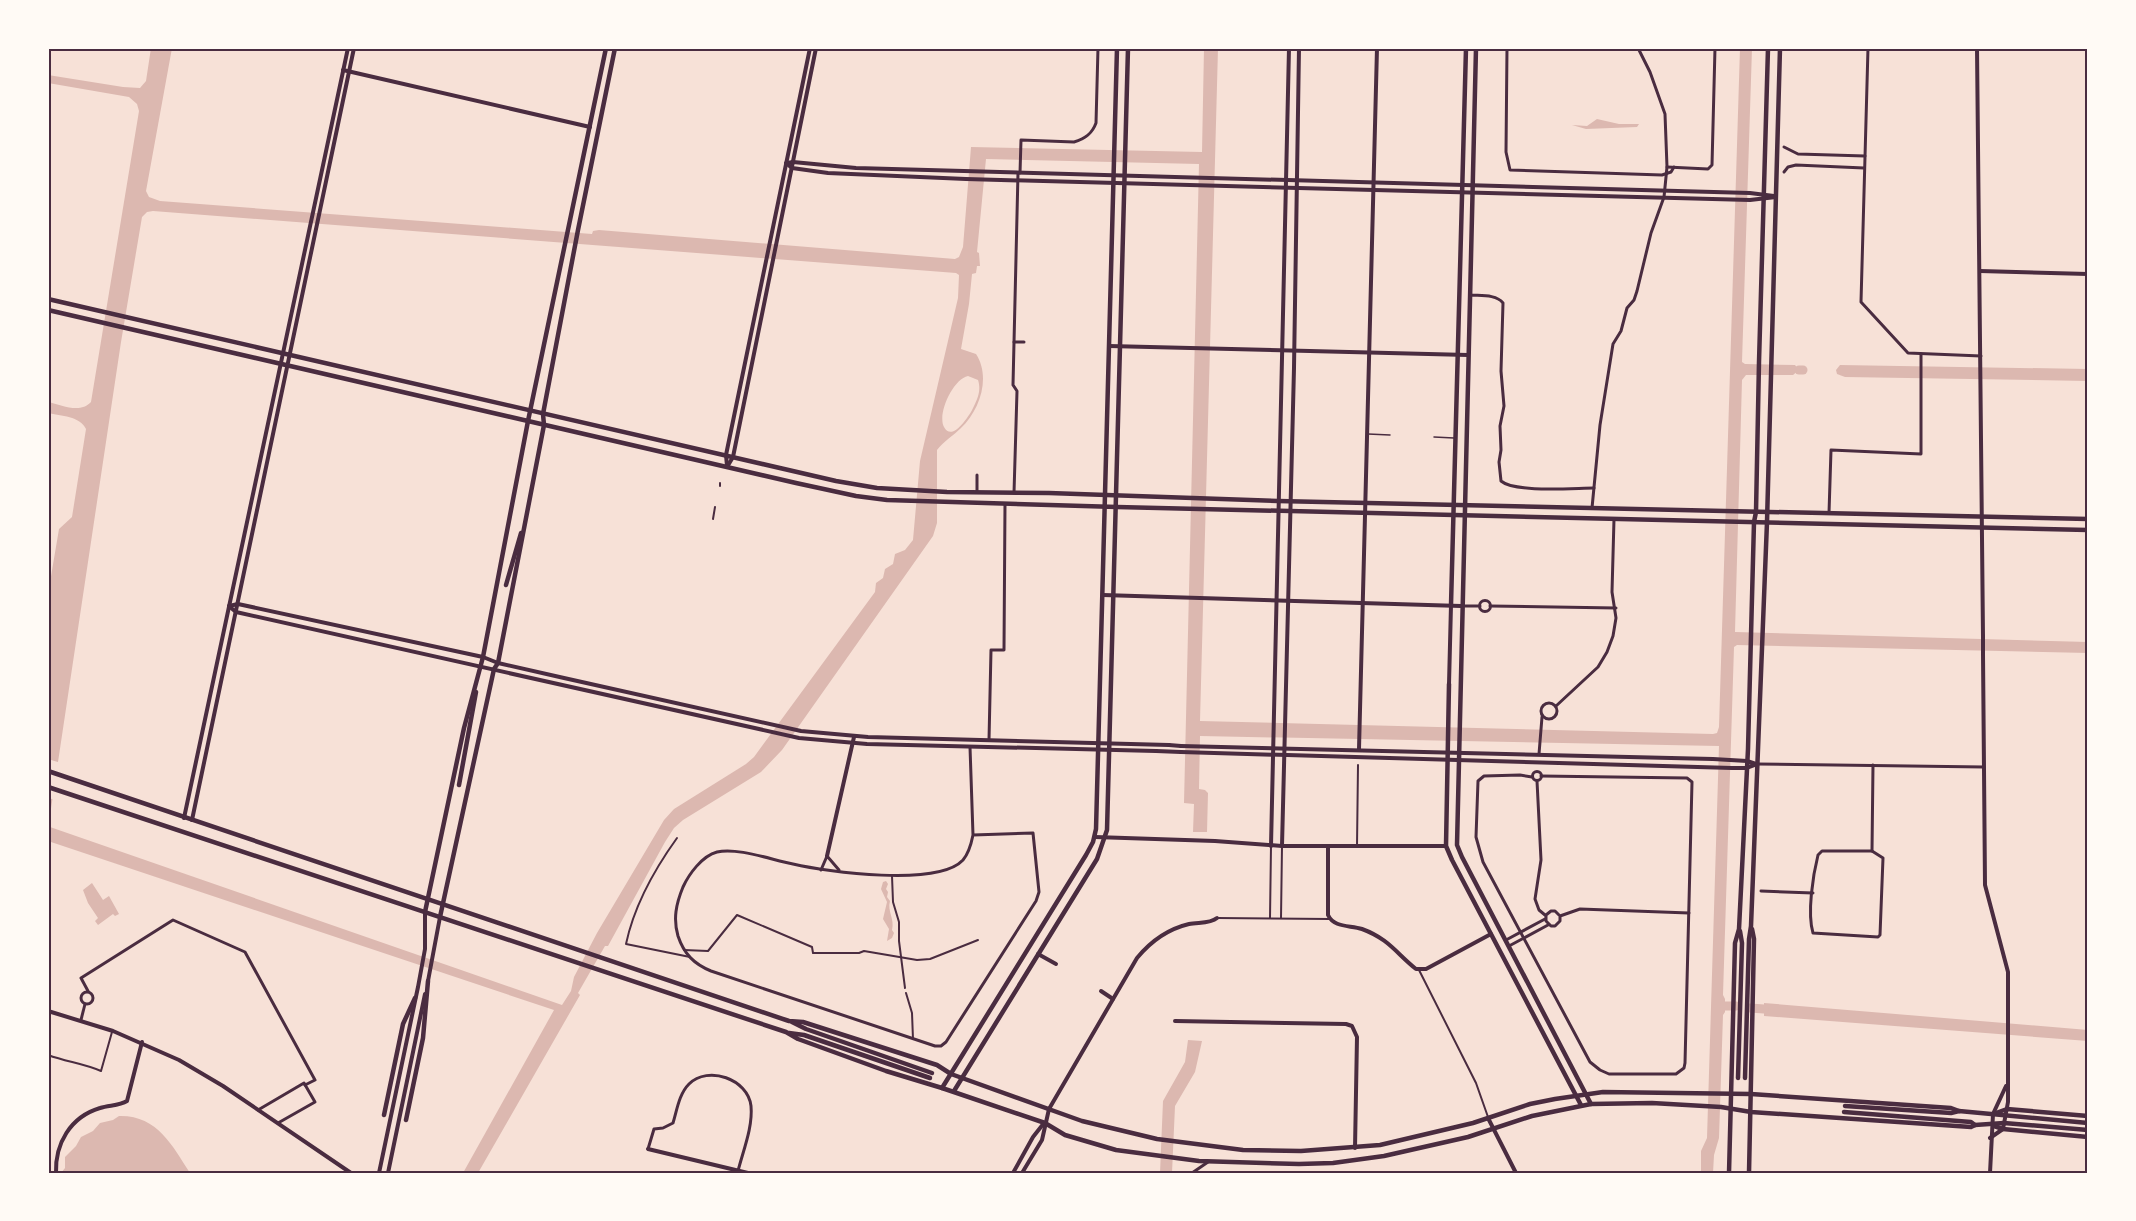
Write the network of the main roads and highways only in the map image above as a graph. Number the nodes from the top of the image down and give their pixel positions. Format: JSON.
{"nodes":[{"id":1,"x":348,"y":48,"type":"edge"},
{"id":2,"x":354,"y":48,"type":"edge"},
{"id":3,"x":606,"y":48,"type":"edge"},
{"id":4,"x":615,"y":48,"type":"edge"},
{"id":5,"x":810,"y":48,"type":"edge"},
{"id":6,"x":816,"y":48,"type":"edge"},
{"id":7,"x":1117,"y":48,"type":"edge"},
{"id":8,"x":1128,"y":48,"type":"edge"},
{"id":9,"x":1289,"y":48,"type":"edge"},
{"id":10,"x":1299,"y":48,"type":"edge"},
{"id":11,"x":1377,"y":48,"type":"edge"},
{"id":12,"x":1466,"y":48,"type":"edge"},
{"id":13,"x":1476,"y":48,"type":"edge"},
{"id":14,"x":1768,"y":48,"type":"edge"},
{"id":15,"x":1780,"y":48,"type":"edge"},
{"id":16,"x":1977,"y":48,"type":"edge"},
{"id":17,"x":343,"y":70,"type":"junction"},
{"id":18,"x":349,"y":72,"type":"junction"},
{"id":19,"x":590,"y":127,"type":"junction"},
{"id":20,"x":793,"y":162,"type":"junction"},
{"id":21,"x":786,"y":164,"type":"junction"},
{"id":22,"x":792,"y":168,"type":"junction"},
{"id":23,"x":1114,"y":175,"type":"junction"},
{"id":24,"x":1124,"y":176,"type":"junction"},
{"id":25,"x":1286,"y":180,"type":"junction"},
{"id":26,"x":1297,"y":180,"type":"junction"},
{"id":27,"x":1114,"y":183,"type":"junction"},
{"id":28,"x":1124,"y":183,"type":"junction"},
{"id":29,"x":1374,"y":183,"type":"junction"},
{"id":30,"x":1462,"y":185,"type":"junction"},
{"id":31,"x":1473,"y":185,"type":"junction"},
{"id":32,"x":1286,"y":187,"type":"junction"},
{"id":33,"x":1297,"y":188,"type":"junction"},
{"id":34,"x":1374,"y":189,"type":"junction"},
{"id":35,"x":1462,"y":191,"type":"junction"},
{"id":36,"x":1472,"y":192,"type":"junction"},
{"id":37,"x":1764,"y":193,"type":"junction"},
{"id":38,"x":1777,"y":197,"type":"junction"},
{"id":39,"x":1764,"y":200,"type":"junction"},
{"id":40,"x":1980,"y":271,"type":"junction"},
{"id":41,"x":2088,"y":274,"type":"edge"},
{"id":42,"x":48,"y":299,"type":"edge"},
{"id":43,"x":48,"y":310,"type":"edge"},
{"id":44,"x":1109,"y":346,"type":"junction"},
{"id":45,"x":1120,"y":346,"type":"junction"},
{"id":46,"x":1283,"y":350,"type":"junction"},
{"id":47,"x":1294,"y":351,"type":"junction"},
{"id":48,"x":283,"y":353,"type":"junction"},
{"id":49,"x":1370,"y":353,"type":"junction"},
{"id":50,"x":291,"y":355,"type":"junction"},
{"id":51,"x":1458,"y":355,"type":"junction"},
{"id":52,"x":1468,"y":355,"type":"junction"},
{"id":53,"x":281,"y":363,"type":"junction"},
{"id":54,"x":289,"y":365,"type":"junction"},
{"id":55,"x":530,"y":410,"type":"junction"},
{"id":56,"x":543,"y":414,"type":"junction"},
{"id":57,"x":528,"y":421,"type":"junction"},
{"id":58,"x":544,"y":426,"type":"junction"},
{"id":59,"x":726,"y":455,"type":"junction"},
{"id":60,"x":733,"y":457,"type":"junction"},
{"id":61,"x":727,"y":467,"type":"junction"},
{"id":62,"x":1106,"y":494,"type":"junction"},
{"id":63,"x":1117,"y":494,"type":"junction"},
{"id":64,"x":531,"y":496,"type":"junction"},
{"id":65,"x":1278,"y":501,"type":"junction"},
{"id":66,"x":1291,"y":501,"type":"junction"},
{"id":67,"x":1366,"y":503,"type":"junction"},
{"id":68,"x":1453,"y":504,"type":"junction"},
{"id":69,"x":1464,"y":505,"type":"junction"},
{"id":70,"x":1105,"y":507,"type":"junction"},
{"id":71,"x":1117,"y":507,"type":"junction"},
{"id":72,"x":1278,"y":511,"type":"junction"},
{"id":73,"x":1291,"y":511,"type":"junction"},
{"id":74,"x":1756,"y":512,"type":"junction"},
{"id":75,"x":1768,"y":512,"type":"junction"},
{"id":76,"x":1365,"y":513,"type":"junction"},
{"id":77,"x":1453,"y":514,"type":"junction"},
{"id":78,"x":1464,"y":515,"type":"junction"},
{"id":79,"x":248,"y":517,"type":"junction"},
{"id":80,"x":1982,"y":517,"type":"junction"},
{"id":81,"x":256,"y":518,"type":"junction"},
{"id":82,"x":2088,"y":519,"type":"edge"},
{"id":83,"x":1754,"y":522,"type":"junction"},
{"id":84,"x":1767,"y":522,"type":"junction"},
{"id":85,"x":1982,"y":527,"type":"junction"},
{"id":86,"x":2088,"y":530,"type":"edge"},
{"id":87,"x":506,"y":585,"type":"dead end"},
{"id":88,"x":1103,"y":595,"type":"junction"},
{"id":89,"x":1114,"y":596,"type":"junction"},
{"id":90,"x":1276,"y":600,"type":"junction"},
{"id":91,"x":1289,"y":601,"type":"junction"},
{"id":92,"x":1362,"y":603,"type":"junction"},
{"id":93,"x":238,"y":604,"type":"junction"},
{"id":94,"x":1450,"y":605,"type":"junction"},
{"id":95,"x":229,"y":606,"type":"junction"},
{"id":96,"x":1461,"y":606,"type":"junction"},
{"id":97,"x":236,"y":612,"type":"junction"},
{"id":98,"x":340,"y":626,"type":"junction"},
{"id":99,"x":338,"y":634,"type":"junction"},
{"id":100,"x":483,"y":657,"type":"junction"},
{"id":101,"x":498,"y":663,"type":"junction"},
{"id":102,"x":480,"y":666,"type":"junction"},
{"id":103,"x":494,"y":669,"type":"junction"},
{"id":104,"x":1449,"y":684,"type":"joint"},
{"id":105,"x":212,"y":688,"type":"junction"},
{"id":106,"x":220,"y":689,"type":"junction"},
{"id":107,"x":854,"y":737,"type":"junction"},
{"id":108,"x":852,"y":743,"type":"junction"},
{"id":109,"x":1099,"y":747,"type":"junction"},
{"id":110,"x":1110,"y":747,"type":"junction"},
{"id":111,"x":1272,"y":748,"type":"junction"},
{"id":112,"x":1285,"y":748,"type":"junction"},
{"id":113,"x":1359,"y":749,"type":"junction"},
{"id":114,"x":1447,"y":752,"type":"junction"},
{"id":115,"x":1458,"y":752,"type":"junction"},
{"id":116,"x":1272,"y":754,"type":"junction"},
{"id":117,"x":1285,"y":754,"type":"junction"},
{"id":118,"x":1447,"y":758,"type":"junction"},
{"id":119,"x":1458,"y":759,"type":"junction"},
{"id":120,"x":1747,"y":761,"type":"junction"},
{"id":121,"x":1757,"y":764,"type":"junction"},
{"id":122,"x":1746,"y":768,"type":"junction"},
{"id":123,"x":48,"y":771,"type":"edge"},
{"id":124,"x":459,"y":785,"type":"dead end"},
{"id":125,"x":48,"y":787,"type":"edge"},
{"id":126,"x":187,"y":805,"type":"junction"},
{"id":127,"x":195,"y":806,"type":"junction"},
{"id":128,"x":184,"y":818,"type":"junction"},
{"id":129,"x":192,"y":820,"type":"junction"},
{"id":130,"x":1095,"y":837,"type":"junction"},
{"id":131,"x":1106,"y":838,"type":"junction"},
{"id":132,"x":1271,"y":846,"type":"junction"},
{"id":133,"x":1282,"y":846,"type":"junction"},
{"id":134,"x":1446,"y":846,"type":"junction"},
{"id":135,"x":1328,"y":847,"type":"junction"},
{"id":136,"x":827,"y":856,"type":"road end"},
{"id":137,"x":428,"y":900,"type":"junction"},
{"id":138,"x":443,"y":905,"type":"junction"},
{"id":139,"x":425,"y":912,"type":"junction"},
{"id":140,"x":440,"y":918,"type":"junction"},
{"id":141,"x":1217,"y":918,"type":"road end"},
{"id":142,"x":1751,"y":926,"type":"junction"},
{"id":143,"x":1739,"y":929,"type":"junction"},
{"id":144,"x":1491,"y":934,"type":"junction"},
{"id":145,"x":1038,"y":954,"type":"junction"},
{"id":146,"x":1056,"y":964,"type":"dead end"},
{"id":147,"x":428,"y":981,"type":"junction"},
{"id":148,"x":1101,"y":991,"type":"dead end"},
{"id":149,"x":416,"y":998,"type":"junction"},
{"id":150,"x":1113,"y":999,"type":"junction"},
{"id":151,"x":48,"y":1011,"type":"edge"},
{"id":152,"x":789,"y":1021,"type":"junction"},
{"id":153,"x":1175,"y":1021,"type":"dead end"},
{"id":154,"x":786,"y":1032,"type":"junction"},
{"id":155,"x":142,"y":1042,"type":"junction"},
{"id":156,"x":951,"y":1074,"type":"junction"},
{"id":157,"x":962,"y":1077,"type":"junction"},
{"id":158,"x":1738,"y":1078,"type":"dead end"},
{"id":159,"x":1745,"y":1078,"type":"dead end"},
{"id":160,"x":2008,"y":1082,"type":"junction"},
{"id":161,"x":942,"y":1088,"type":"junction"},
{"id":162,"x":954,"y":1091,"type":"junction"},
{"id":163,"x":1731,"y":1093,"type":"junction"},
{"id":164,"x":1587,"y":1094,"type":"junction"},
{"id":165,"x":1751,"y":1094,"type":"junction"},
{"id":166,"x":1576,"y":1095,"type":"junction"},
{"id":167,"x":1591,"y":1104,"type":"junction"},
{"id":168,"x":1581,"y":1105,"type":"junction"},
{"id":169,"x":1730,"y":1108,"type":"junction"},
{"id":170,"x":1049,"y":1109,"type":"junction"},
{"id":171,"x":2007,"y":1109,"type":"junction"},
{"id":172,"x":1959,"y":1111,"type":"junction"},
{"id":173,"x":1751,"y":1112,"type":"junction"},
{"id":174,"x":1993,"y":1114,"type":"junction"},
{"id":175,"x":384,"y":1115,"type":"dead end"},
{"id":176,"x":2006,"y":1116,"type":"junction"},
{"id":177,"x":2088,"y":1116,"type":"edge"},
{"id":178,"x":1488,"y":1117,"type":"junction"},
{"id":179,"x":406,"y":1120,"type":"dead end"},
{"id":180,"x":1045,"y":1123,"type":"junction"},
{"id":181,"x":2088,"y":1123,"type":"edge"},
{"id":182,"x":1976,"y":1125,"type":"junction"},
{"id":183,"x":1992,"y":1126,"type":"junction"},
{"id":184,"x":2003,"y":1126,"type":"junction"},
{"id":185,"x":1494,"y":1129,"type":"junction"},
{"id":186,"x":2088,"y":1130,"type":"edge"},
{"id":187,"x":2088,"y":1137,"type":"edge"},
{"id":188,"x":1990,"y":1138,"type":"junction"},
{"id":189,"x":1355,"y":1148,"type":"junction"},
{"id":190,"x":648,"y":1149,"type":"road end"},
{"id":191,"x":56,"y":1173,"type":"edge"},
{"id":192,"x":351,"y":1173,"type":"edge"},
{"id":193,"x":380,"y":1173,"type":"edge"},
{"id":194,"x":388,"y":1173,"type":"edge"},
{"id":195,"x":748,"y":1173,"type":"edge"},
{"id":196,"x":1013,"y":1173,"type":"edge"},
{"id":197,"x":1023,"y":1173,"type":"edge"},
{"id":198,"x":1516,"y":1173,"type":"edge"},
{"id":199,"x":1729,"y":1173,"type":"edge"},
{"id":200,"x":1749,"y":1173,"type":"edge"},
{"id":201,"x":1990,"y":1173,"type":"edge"}],
"edges":[{"from":1,"to":17,"type":"main road"},
{"from":2,"to":18,"type":"main road"},
{"from":3,"to":19,"type":"main road"},
{"from":4,"to":56,"type":"main road"},
{"from":5,"to":21,"type":"main road"},
{"from":6,"to":20,"type":"main road"},
{"from":7,"to":23,"type":"main road"},
{"from":8,"to":24,"type":"main road"},
{"from":9,"to":25,"type":"main road"},
{"from":10,"to":26,"type":"main road"},
{"from":11,"to":29,"type":"main road"},
{"from":12,"to":30,"type":"main road"},
{"from":13,"to":31,"type":"main road"},
{"from":14,"to":37,"type":"main road"},
{"from":15,"to":38,"type":"main road"},
{"from":16,"to":40,"type":"main road"},
{"from":17,"to":18,"type":"main road"},
{"from":17,"to":48,"type":"main road"},
{"from":18,"to":19,"type":"main road"},
{"from":18,"to":50,"type":"main road"},
{"from":19,"to":55,"type":"main road"},
{"from":20,"to":21,"type":"main road"},
{"from":20,"to":22,"type":"main road"},
{"from":20,"to":23,"type":"main road"},
{"from":21,"to":22,"type":"main road"},
{"from":21,"to":59,"type":"main road"},
{"from":22,"to":27,"type":"main road"},
{"from":22,"to":60,"type":"main road"},
{"from":23,"to":24,"type":"main road"},
{"from":23,"to":27,"type":"main road"},
{"from":24,"to":25,"type":"main road"},
{"from":24,"to":28,"type":"main road"},
{"from":25,"to":26,"type":"main road"},
{"from":25,"to":32,"type":"main road"},
{"from":26,"to":29,"type":"main road"},
{"from":26,"to":33,"type":"main road"},
{"from":27,"to":28,"type":"main road"},
{"from":27,"to":44,"type":"main road"},
{"from":28,"to":32,"type":"main road"},
{"from":28,"to":45,"type":"main road"},
{"from":29,"to":30,"type":"main road"},
{"from":29,"to":34,"type":"main road"},
{"from":30,"to":31,"type":"main road"},
{"from":30,"to":35,"type":"main road"},
{"from":31,"to":36,"type":"main road"},
{"from":31,"to":37,"type":"main road"},
{"from":32,"to":33,"type":"main road"},
{"from":32,"to":46,"type":"main road"},
{"from":33,"to":34,"type":"main road"},
{"from":33,"to":47,"type":"main road"},
{"from":34,"to":35,"type":"main road"},
{"from":34,"to":49,"type":"main road"},
{"from":35,"to":36,"type":"main road"},
{"from":35,"to":51,"type":"main road"},
{"from":36,"to":39,"type":"main road"},
{"from":36,"to":52,"type":"main road"},
{"from":37,"to":38,"type":"main road"},
{"from":37,"to":39,"type":"main road"},
{"from":38,"to":39,"type":"main road"},
{"from":38,"to":75,"type":"main road"},
{"from":39,"to":74,"type":"main road"},
{"from":40,"to":41,"type":"main road"},
{"from":40,"to":80,"type":"main road"},
{"from":42,"to":48,"type":"main road"},
{"from":43,"to":53,"type":"main road"},
{"from":44,"to":45,"type":"main road"},
{"from":44,"to":62,"type":"main road"},
{"from":45,"to":46,"type":"main road"},
{"from":45,"to":63,"type":"main road"},
{"from":46,"to":47,"type":"main road"},
{"from":46,"to":65,"type":"main road"},
{"from":47,"to":49,"type":"main road"},
{"from":47,"to":66,"type":"main road"},
{"from":48,"to":50,"type":"main road"},
{"from":48,"to":53,"type":"main road"},
{"from":49,"to":51,"type":"main road"},
{"from":49,"to":67,"type":"main road"},
{"from":50,"to":54,"type":"main road"},
{"from":50,"to":55,"type":"main road"},
{"from":51,"to":52,"type":"main road"},
{"from":51,"to":68,"type":"main road"},
{"from":52,"to":69,"type":"main road"},
{"from":53,"to":54,"type":"main road"},
{"from":53,"to":79,"type":"main road"},
{"from":54,"to":57,"type":"main road"},
{"from":54,"to":81,"type":"main road"},
{"from":55,"to":56,"type":"main road"},
{"from":55,"to":57,"type":"main road"},
{"from":56,"to":58,"type":"main road"},
{"from":56,"to":59,"type":"main road"},
{"from":57,"to":58,"type":"main road"},
{"from":57,"to":100,"type":"main road"},
{"from":58,"to":61,"type":"main road"},
{"from":58,"to":64,"type":"main road"},
{"from":59,"to":60,"type":"main road"},
{"from":59,"to":61,"type":"main road"},
{"from":60,"to":61,"type":"main road"},
{"from":60,"to":62,"type":"main road"},
{"from":61,"to":70,"type":"main road"},
{"from":62,"to":63,"type":"main road"},
{"from":62,"to":70,"type":"main road"},
{"from":63,"to":65,"type":"main road"},
{"from":63,"to":71,"type":"main road"},
{"from":64,"to":87,"type":"main road"},
{"from":64,"to":101,"type":"main road"},
{"from":65,"to":66,"type":"main road"},
{"from":65,"to":72,"type":"main road"},
{"from":66,"to":67,"type":"main road"},
{"from":66,"to":73,"type":"main road"},
{"from":67,"to":68,"type":"main road"},
{"from":67,"to":76,"type":"main road"},
{"from":68,"to":69,"type":"main road"},
{"from":68,"to":77,"type":"main road"},
{"from":69,"to":74,"type":"main road"},
{"from":69,"to":78,"type":"main road"},
{"from":70,"to":71,"type":"main road"},
{"from":70,"to":88,"type":"main road"},
{"from":71,"to":72,"type":"main road"},
{"from":71,"to":89,"type":"main road"},
{"from":72,"to":73,"type":"main road"},
{"from":72,"to":90,"type":"main road"},
{"from":73,"to":76,"type":"main road"},
{"from":73,"to":91,"type":"main road"},
{"from":74,"to":75,"type":"main road"},
{"from":74,"to":83,"type":"main road"},
{"from":75,"to":80,"type":"main road"},
{"from":75,"to":84,"type":"main road"},
{"from":76,"to":77,"type":"main road"},
{"from":76,"to":92,"type":"main road"},
{"from":77,"to":78,"type":"main road"},
{"from":77,"to":94,"type":"main road"},
{"from":78,"to":83,"type":"main road"},
{"from":78,"to":96,"type":"main road"},
{"from":79,"to":81,"type":"main road"},
{"from":79,"to":95,"type":"main road"},
{"from":80,"to":82,"type":"main road"},
{"from":80,"to":85,"type":"main road"},
{"from":81,"to":93,"type":"main road"},
{"from":83,"to":84,"type":"main road"},
{"from":83,"to":120,"type":"main road"},
{"from":84,"to":85,"type":"main road"},
{"from":84,"to":121,"type":"main road"},
{"from":85,"to":86,"type":"main road"},
{"from":85,"to":160,"type":"main road"},
{"from":88,"to":89,"type":"main road"},
{"from":88,"to":109,"type":"main road"},
{"from":89,"to":90,"type":"main road"},
{"from":89,"to":110,"type":"main road"},
{"from":90,"to":91,"type":"main road"},
{"from":90,"to":111,"type":"main road"},
{"from":91,"to":92,"type":"main road"},
{"from":91,"to":112,"type":"main road"},
{"from":92,"to":94,"type":"main road"},
{"from":92,"to":113,"type":"main road"},
{"from":93,"to":95,"type":"main road"},
{"from":93,"to":97,"type":"main road"},
{"from":93,"to":98,"type":"main road"},
{"from":94,"to":96,"type":"main road"},
{"from":94,"to":104,"type":"main road"},
{"from":95,"to":97,"type":"main road"},
{"from":95,"to":105,"type":"main road"},
{"from":96,"to":115,"type":"main road"},
{"from":97,"to":99,"type":"main road"},
{"from":97,"to":106,"type":"main road"},
{"from":98,"to":99,"type":"main road"},
{"from":98,"to":100,"type":"main road"},
{"from":99,"to":102,"type":"main road"},
{"from":100,"to":101,"type":"main road"},
{"from":100,"to":102,"type":"main road"},
{"from":101,"to":103,"type":"main road"},
{"from":101,"to":107,"type":"main road"},
{"from":102,"to":103,"type":"main road"},
{"from":102,"to":124,"type":"main road"},
{"from":102,"to":137,"type":"main road"},
{"from":103,"to":108,"type":"main road"},
{"from":103,"to":138,"type":"main road"},
{"from":104,"to":114,"type":"main road"},
{"from":105,"to":106,"type":"main road"},
{"from":105,"to":126,"type":"main road"},
{"from":106,"to":127,"type":"main road"},
{"from":107,"to":108,"type":"main road"},
{"from":107,"to":109,"type":"main road"},
{"from":108,"to":109,"type":"main road"},
{"from":108,"to":136,"type":"main road"},
{"from":109,"to":110,"type":"main road"},
{"from":109,"to":130,"type":"main road"},
{"from":110,"to":111,"type":"main road"},
{"from":110,"to":116,"type":"main road"},
{"from":110,"to":131,"type":"main road"},
{"from":111,"to":112,"type":"main road"},
{"from":111,"to":116,"type":"main road"},
{"from":112,"to":113,"type":"main road"},
{"from":112,"to":117,"type":"main road"},
{"from":113,"to":114,"type":"main road"},
{"from":114,"to":115,"type":"main road"},
{"from":114,"to":118,"type":"main road"},
{"from":115,"to":119,"type":"main road"},
{"from":115,"to":120,"type":"main road"},
{"from":116,"to":117,"type":"main road"},
{"from":116,"to":132,"type":"main road"},
{"from":117,"to":118,"type":"main road"},
{"from":117,"to":133,"type":"main road"},
{"from":118,"to":119,"type":"main road"},
{"from":118,"to":134,"type":"main road"},
{"from":119,"to":122,"type":"main road"},
{"from":119,"to":164,"type":"main road"},
{"from":120,"to":121,"type":"main road"},
{"from":120,"to":122,"type":"main road"},
{"from":121,"to":122,"type":"main road"},
{"from":121,"to":142,"type":"main road"},
{"from":122,"to":143,"type":"main road"},
{"from":123,"to":128,"type":"main road"},
{"from":125,"to":139,"type":"main road"},
{"from":126,"to":127,"type":"main road"},
{"from":126,"to":128,"type":"main road"},
{"from":127,"to":129,"type":"main road"},
{"from":128,"to":129,"type":"main road"},
{"from":129,"to":137,"type":"main road"},
{"from":130,"to":131,"type":"main road"},
{"from":130,"to":156,"type":"main road"},
{"from":131,"to":132,"type":"main road"},
{"from":131,"to":145,"type":"main road"},
{"from":132,"to":133,"type":"main road"},
{"from":133,"to":135,"type":"main road"},
{"from":134,"to":135,"type":"main road"},
{"from":134,"to":144,"type":"main road"},
{"from":135,"to":144,"type":"main road"},
{"from":137,"to":138,"type":"main road"},
{"from":137,"to":139,"type":"main road"},
{"from":138,"to":140,"type":"main road"},
{"from":138,"to":152,"type":"main road"},
{"from":139,"to":140,"type":"main road"},
{"from":139,"to":149,"type":"main road"},
{"from":140,"to":147,"type":"main road"},
{"from":140,"to":154,"type":"main road"},
{"from":141,"to":150,"type":"main road"},
{"from":142,"to":159,"type":"main road"},
{"from":142,"to":165,"type":"main road"},
{"from":143,"to":158,"type":"main road"},
{"from":143,"to":163,"type":"main road"},
{"from":144,"to":166,"type":"main road"},
{"from":145,"to":146,"type":"main road"},
{"from":145,"to":157,"type":"main road"},
{"from":147,"to":179,"type":"main road"},
{"from":147,"to":194,"type":"main road"},
{"from":148,"to":150,"type":"main road"},
{"from":149,"to":175,"type":"main road"},
{"from":149,"to":193,"type":"main road"},
{"from":150,"to":170,"type":"main road"},
{"from":151,"to":155,"type":"main road"},
{"from":152,"to":154,"type":"main road"},
{"from":152,"to":156,"type":"main road"},
{"from":153,"to":189,"type":"main road"},
{"from":154,"to":161,"type":"main road"},
{"from":155,"to":191,"type":"main road"},
{"from":155,"to":192,"type":"main road"},
{"from":156,"to":157,"type":"main road"},
{"from":156,"to":161,"type":"main road"},
{"from":157,"to":162,"type":"main road"},
{"from":157,"to":170,"type":"main road"},
{"from":160,"to":171,"type":"main road"},
{"from":160,"to":174,"type":"main road"},
{"from":161,"to":162,"type":"main road"},
{"from":162,"to":180,"type":"main road"},
{"from":163,"to":164,"type":"main road"},
{"from":163,"to":165,"type":"main road"},
{"from":163,"to":169,"type":"main road"},
{"from":164,"to":166,"type":"main road"},
{"from":164,"to":167,"type":"main road"},
{"from":165,"to":172,"type":"main road"},
{"from":165,"to":173,"type":"main road"},
{"from":166,"to":168,"type":"main road"},
{"from":166,"to":178,"type":"main road"},
{"from":167,"to":168,"type":"main road"},
{"from":167,"to":169,"type":"main road"},
{"from":168,"to":185,"type":"main road"},
{"from":169,"to":173,"type":"main road"},
{"from":169,"to":199,"type":"main road"},
{"from":170,"to":180,"type":"main road"},
{"from":170,"to":189,"type":"main road"},
{"from":171,"to":174,"type":"main road"},
{"from":171,"to":176,"type":"main road"},
{"from":171,"to":177,"type":"main road"},
{"from":172,"to":174,"type":"main road"},
{"from":172,"to":182,"type":"main road"},
{"from":173,"to":182,"type":"main road"},
{"from":173,"to":200,"type":"main road"},
{"from":174,"to":176,"type":"main road"},
{"from":174,"to":183,"type":"main road"},
{"from":176,"to":181,"type":"main road"},
{"from":176,"to":184,"type":"main road"},
{"from":178,"to":185,"type":"main road"},
{"from":178,"to":189,"type":"main road"},
{"from":180,"to":185,"type":"main road"},
{"from":180,"to":196,"type":"main road"},
{"from":180,"to":197,"type":"main road"},
{"from":182,"to":183,"type":"main road"},
{"from":183,"to":184,"type":"main road"},
{"from":183,"to":188,"type":"main road"},
{"from":184,"to":186,"type":"main road"},
{"from":184,"to":187,"type":"main road"},
{"from":184,"to":188,"type":"main road"},
{"from":185,"to":198,"type":"main road"},
{"from":188,"to":201,"type":"main road"},
{"from":190,"to":195,"type":"main road"}]}
